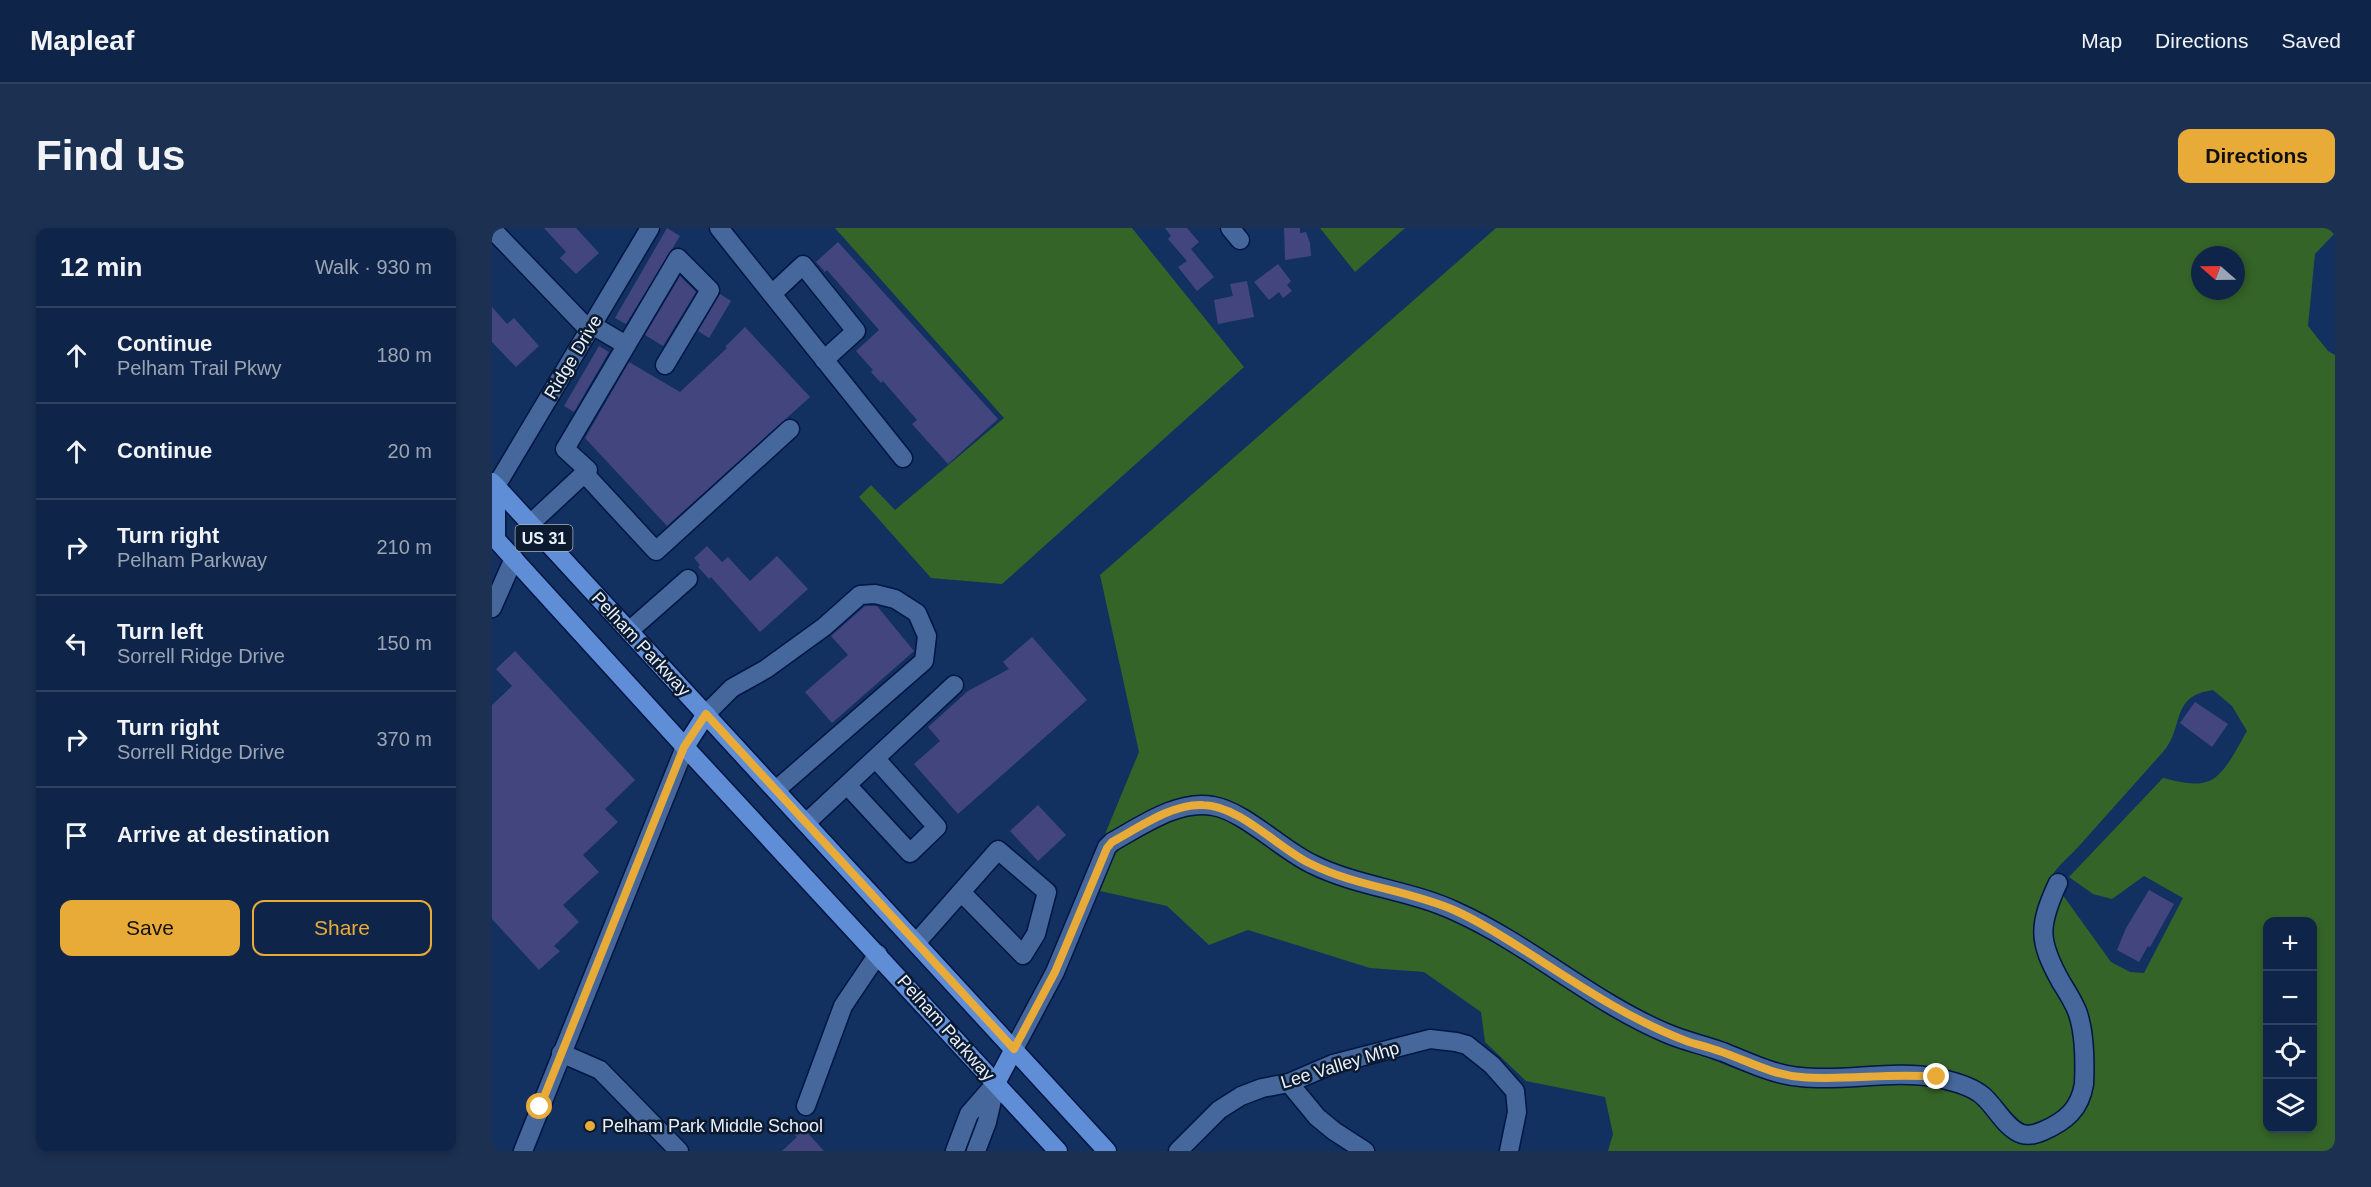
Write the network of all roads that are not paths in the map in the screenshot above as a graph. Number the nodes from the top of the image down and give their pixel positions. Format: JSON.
{"nodes":[{"id":1,"x":650,"y":228,"type":"edge"},
{"id":2,"x":719,"y":228,"type":"edge"},
{"id":3,"x":492,"y":229,"type":"edge"},
{"id":4,"x":772,"y":294,"type":"junction"},
{"id":5,"x":591,"y":328,"type":"junction"},
{"id":6,"x":626,"y":345,"type":"junction"},
{"id":7,"x":824,"y":360,"type":"junction"},
{"id":8,"x":665,"y":365,"type":"dead end"},
{"id":9,"x":790,"y":429,"type":"dead end"},
{"id":10,"x":903,"y":458,"type":"dead end"},
{"id":11,"x":584,"y":473,"type":"junction"},
{"id":12,"x":494,"y":484,"type":"edge"},
{"id":13,"x":531,"y":524,"type":"junction"},
{"id":14,"x":493,"y":540,"type":"edge"},
{"id":15,"x":514,"y":558,"type":"junction"},
{"id":16,"x":688,"y":579,"type":"dead end"},
{"id":17,"x":492,"y":608,"type":"edge"},
{"id":18,"x":629,"y":631,"type":"junction"},
{"id":19,"x":954,"y":685,"type":"dead end"},
{"id":20,"x":706,"y":714,"type":"junction"},
{"id":21,"x":684,"y":747,"type":"junction"},
{"id":22,"x":876,"y":759,"type":"junction"},
{"id":23,"x":848,"y":786,"type":"junction"},
{"id":24,"x":776,"y":790,"type":"junction"},
{"id":25,"x":806,"y":824,"type":"junction"},
{"id":26,"x":2058,"y":883,"type":"dead end"},
{"id":27,"x":961,"y":892,"type":"junction"},
{"id":28,"x":916,"y":943,"type":"junction"},
{"id":29,"x":878,"y":954,"type":"junction"},
{"id":30,"x":1014,"y":1049,"type":"junction"},
{"id":31,"x":561,"y":1053,"type":"junction"},
{"id":32,"x":996,"y":1083,"type":"junction"},
{"id":33,"x":1289,"y":1083,"type":"junction"},
{"id":34,"x":806,"y":1106,"type":"dead end"},
{"id":35,"x":672,"y":1148,"type":"edge"},
{"id":36,"x":523,"y":1151,"type":"edge"},
{"id":37,"x":955,"y":1151,"type":"edge"},
{"id":38,"x":976,"y":1151,"type":"edge"},
{"id":39,"x":1059,"y":1151,"type":"edge"},
{"id":40,"x":1107,"y":1151,"type":"edge"},
{"id":41,"x":1178,"y":1151,"type":"edge"},
{"id":42,"x":1365,"y":1151,"type":"edge"},
{"id":43,"x":1509,"y":1151,"type":"edge"}],
"edges":[{"from":1,"to":5,"type":"street","name":"Ridge Drive"},
{"from":2,"to":4,"type":"street"},
{"from":3,"to":5,"type":"street"},
{"from":4,"to":7,"type":"street"},
{"from":4,"to":7,"type":"street"},
{"from":5,"to":6,"type":"street"},
{"from":5,"to":12,"type":"street","name":"Ridge Drive"},
{"from":6,"to":8,"type":"street"},
{"from":6,"to":11,"type":"street"},
{"from":7,"to":10,"type":"street"},
{"from":9,"to":11,"type":"street"},
{"from":11,"to":13,"type":"street"},
{"from":12,"to":13,"type":"main road","name":"Pelham Parkway","number":"US 31"},
{"from":12,"to":14,"type":"main road"},
{"from":13,"to":18,"type":"main road","name":"Pelham Parkway","number":"US 31"},
{"from":14,"to":15,"type":"main road","name":"Pelham Parkway","number":"US 31"},
{"from":15,"to":17,"type":"street"},
{"from":15,"to":21,"type":"main road","name":"Pelham Parkway","number":"US 31"},
{"from":16,"to":18,"type":"street"},
{"from":18,"to":20,"type":"main road","name":"Pelham Parkway","number":"US 31"},
{"from":19,"to":22,"type":"street"},
{"from":20,"to":21,"type":"main road"},
{"from":20,"to":24,"type":"main road","name":"Pelham Parkway","number":"US 31"},
{"from":20,"to":24,"type":"street"},
{"from":21,"to":29,"type":"main road","name":"Pelham Parkway","number":"US 31"},
{"from":21,"to":31,"type":"street"},
{"from":22,"to":23,"type":"street"},
{"from":22,"to":23,"type":"street"},
{"from":23,"to":25,"type":"street"},
{"from":24,"to":25,"type":"main road","name":"Pelham Parkway","number":"US 31"},
{"from":25,"to":28,"type":"main road","name":"Pelham Parkway","number":"US 31"},
{"from":26,"to":30,"type":"street"},
{"from":27,"to":27,"type":"street"},
{"from":27,"to":28,"type":"street"},
{"from":28,"to":30,"type":"main road","name":"Pelham Parkway","number":"US 31"},
{"from":29,"to":32,"type":"main road","name":"Pelham Parkway","number":"US 31"},
{"from":29,"to":34,"type":"street"},
{"from":30,"to":32,"type":"main road"},
{"from":30,"to":40,"type":"main road","name":"Pelham Parkway","number":"US 31"},
{"from":31,"to":35,"type":"street"},
{"from":31,"to":36,"type":"street"},
{"from":32,"to":37,"type":"street"},
{"from":32,"to":38,"type":"street"},
{"from":32,"to":39,"type":"main road","name":"Pelham Parkway","number":"US 31"},
{"from":33,"to":41,"type":"street","name":"Lee Valley Mhp"},
{"from":33,"to":42,"type":"street"},
{"from":33,"to":43,"type":"street","name":"Lee Valley Mhp"}]}
